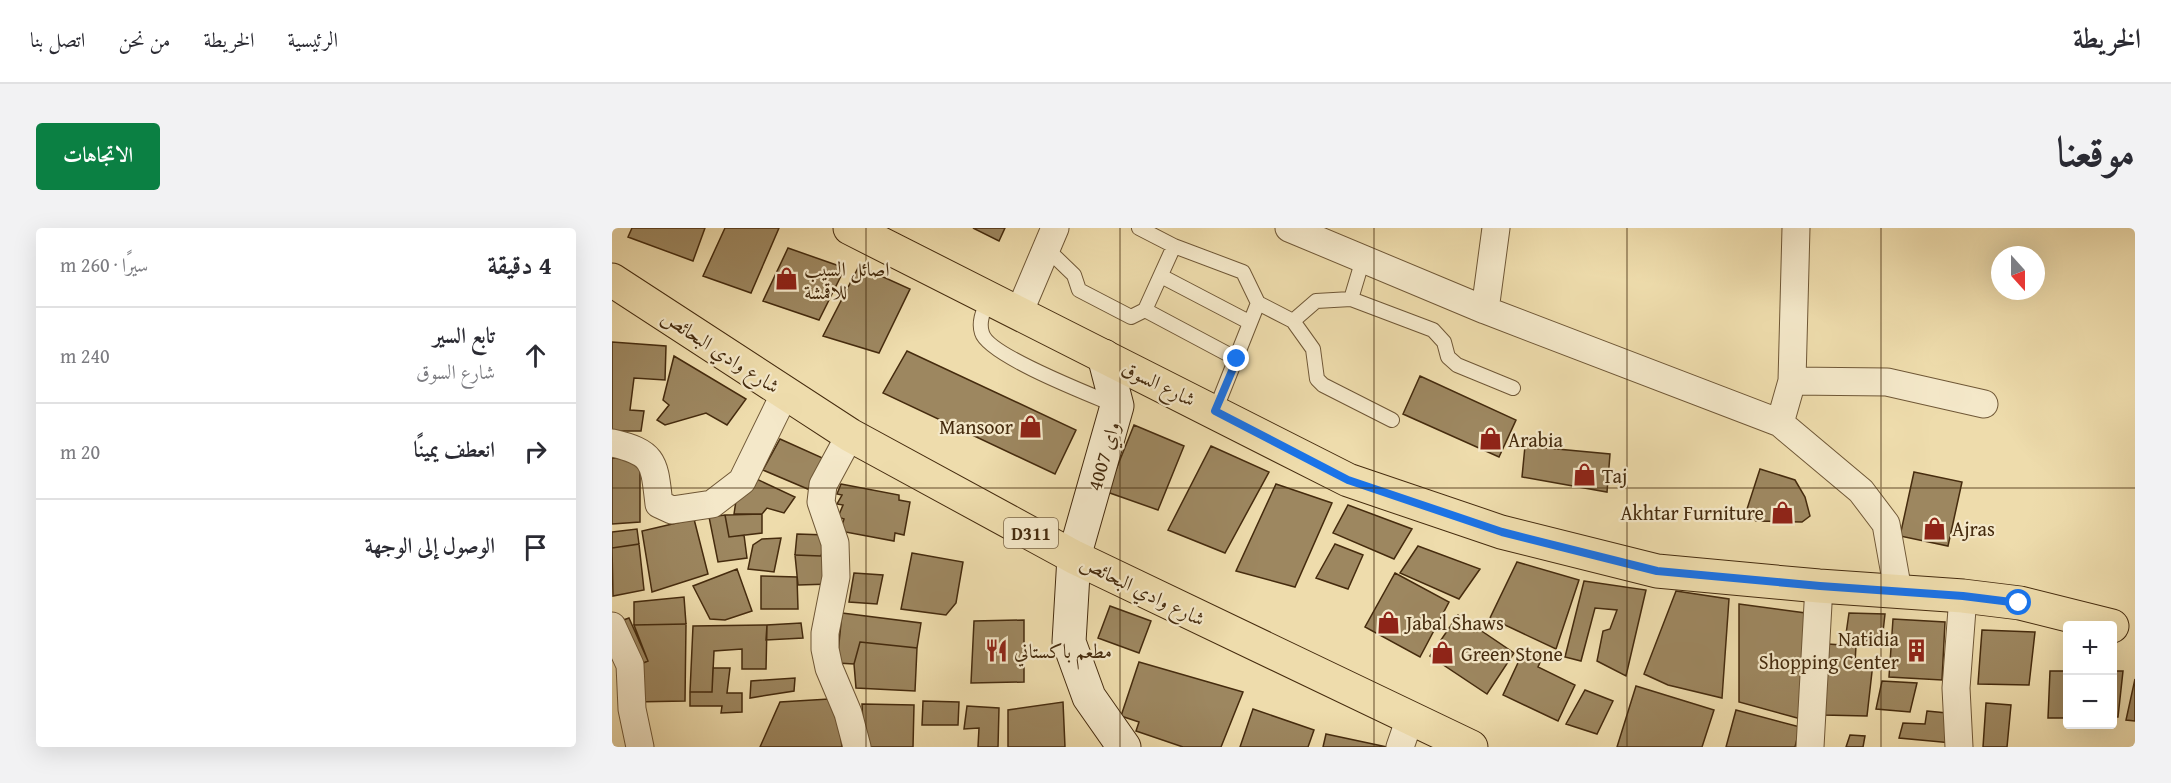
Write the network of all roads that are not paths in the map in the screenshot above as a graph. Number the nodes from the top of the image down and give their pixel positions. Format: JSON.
{"nodes":[{"id":1,"x":850,"y":228,"type":"edge"},
{"id":2,"x":1139,"y":228,"type":"edge"},
{"id":3,"x":1289,"y":228,"type":"edge"},
{"id":4,"x":1496,"y":228,"type":"edge"},
{"id":5,"x":1796,"y":228,"type":"edge"},
{"id":6,"x":1050,"y":238,"type":"edge"},
{"id":7,"x":1174,"y":246,"type":"junction"},
{"id":8,"x":1364,"y":259,"type":"junction"},
{"id":9,"x":1161,"y":276,"type":"junction"},
{"id":10,"x":612,"y":280,"type":"edge"},
{"id":11,"x":989,"y":298,"type":"junction"},
{"id":12,"x":1351,"y":298,"type":"junction"},
{"id":13,"x":1258,"y":303,"type":"junction"},
{"id":14,"x":1145,"y":310,"type":"junction"},
{"id":15,"x":1485,"y":310,"type":"junction"},
{"id":16,"x":1019,"y":313,"type":"junction"},
{"id":17,"x":1293,"y":321,"type":"junction"},
{"id":18,"x":1249,"y":322,"type":"junction"},
{"id":19,"x":1104,"y":356,"type":"junction"},
{"id":20,"x":1237,"y":359,"type":"junction"},
{"id":21,"x":1792,"y":381,"type":"junction"},
{"id":22,"x":1513,"y":388,"type":"dead end"},
{"id":23,"x":785,"y":393,"type":"junction"},
{"id":24,"x":1984,"y":404,"type":"dead end"},
{"id":25,"x":1117,"y":406,"type":"junction"},
{"id":26,"x":1215,"y":411,"type":"junction"},
{"id":27,"x":1392,"y":420,"type":"dead end"},
{"id":28,"x":1780,"y":423,"type":"junction"},
{"id":29,"x":850,"y":435,"type":"junction"},
{"id":30,"x":612,"y":443,"type":"edge"},
{"id":31,"x":1074,"y":557,"type":"junction"},
{"id":32,"x":1820,"y":586,"type":"junction"},
{"id":33,"x":1898,"y":591,"type":"junction"},
{"id":34,"x":1963,"y":596,"type":"junction"},
{"id":35,"x":2092,"y":621,"type":"edge"},
{"id":36,"x":612,"y":626,"type":"edge"},
{"id":37,"x":2117,"y":627,"type":"edge"},
{"id":38,"x":2135,"y":631,"type":"edge"},
{"id":39,"x":1405,"y":733,"type":"edge"},
{"id":40,"x":640,"y":747,"type":"edge"},
{"id":41,"x":857,"y":747,"type":"edge"},
{"id":42,"x":1124,"y":747,"type":"edge"},
{"id":43,"x":1471,"y":747,"type":"edge"},
{"id":44,"x":1810,"y":747,"type":"edge"},
{"id":45,"x":1959,"y":747,"type":"edge"}],
"edges":[{"from":1,"to":11,"type":"main road","name":"شارع السوق"},
{"from":2,"to":7,"type":"lane"},
{"from":3,"to":8,"type":"street"},
{"from":4,"to":15,"type":"street"},
{"from":5,"to":21,"type":"street"},
{"from":6,"to":14,"type":"lane"},
{"from":6,"to":16,"type":"street"},
{"from":7,"to":9,"type":"lane"},
{"from":7,"to":13,"type":"lane"},
{"from":8,"to":12,"type":"lane"},
{"from":8,"to":15,"type":"street"},
{"from":9,"to":14,"type":"lane"},
{"from":9,"to":18,"type":"lane"},
{"from":10,"to":23,"type":"main road","name":"شارع وادي البحائص","number":"D311"},
{"from":11,"to":16,"type":"main road","name":"شارع السوق"},
{"from":11,"to":25,"type":"lane"},
{"from":12,"to":17,"type":"lane"},
{"from":12,"to":22,"type":"lane"},
{"from":13,"to":17,"type":"lane"},
{"from":13,"to":18,"type":"lane"},
{"from":14,"to":20,"type":"lane"},
{"from":15,"to":28,"type":"street"},
{"from":16,"to":19,"type":"main road","name":"شارع السوق"},
{"from":17,"to":27,"type":"lane"},
{"from":18,"to":20,"type":"lane"},
{"from":19,"to":25,"type":"street","name":"واي 4007"},
{"from":19,"to":26,"type":"main road","name":"شارع السوق"},
{"from":20,"to":26,"type":"lane"},
{"from":21,"to":24,"type":"street"},
{"from":21,"to":28,"type":"street"},
{"from":23,"to":29,"type":"main road","name":"شارع وادي البحائص","number":"D311"},
{"from":23,"to":30,"type":"street"},
{"from":25,"to":31,"type":"street","name":"واي 4007"},
{"from":26,"to":32,"type":"main road","name":"شارع السوق"},
{"from":28,"to":33,"type":"street"},
{"from":29,"to":31,"type":"main road","name":"شارع وادي البحائص","number":"D311"},
{"from":29,"to":41,"type":"street"},
{"from":31,"to":39,"type":"main road","name":"شارع وادي البحائص","number":"D311"},
{"from":31,"to":42,"type":"street","name":"واي 4007"},
{"from":32,"to":33,"type":"main road","name":"شارع السوق"},
{"from":32,"to":44,"type":"street"},
{"from":33,"to":34,"type":"main road","name":"شارع السوق"},
{"from":34,"to":35,"type":"main road","name":"شارع السوق"},
{"from":34,"to":45,"type":"street"},
{"from":36,"to":40,"type":"street"},
{"from":37,"to":38,"type":"main road","name":"شارع السوق"},
{"from":39,"to":43,"type":"main road","name":"شارع وادي البحائص","number":"D311"}]}
